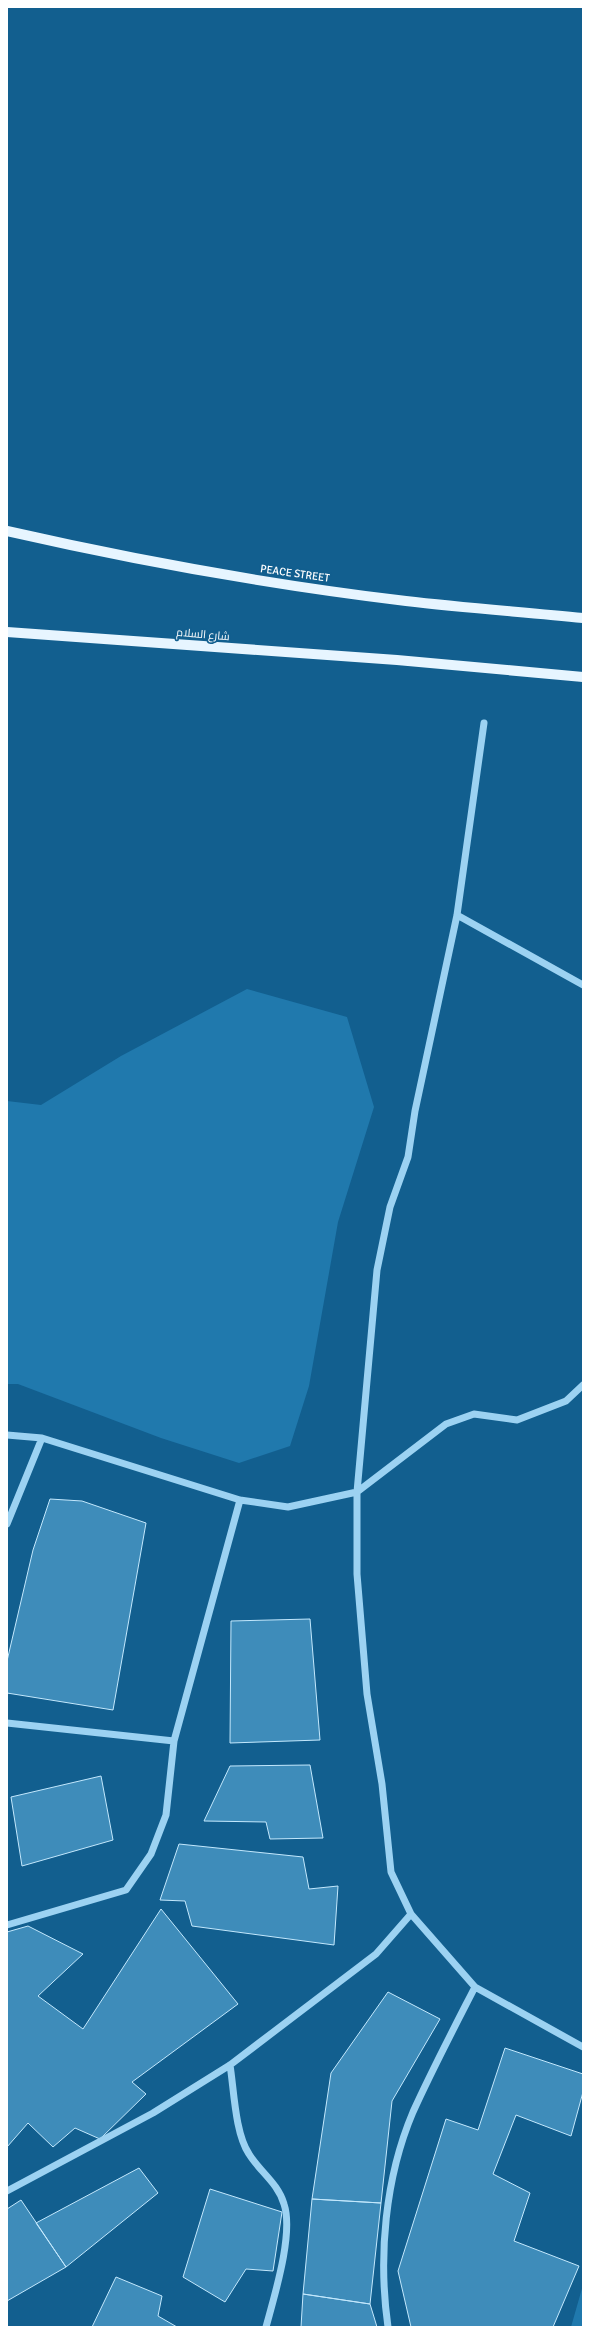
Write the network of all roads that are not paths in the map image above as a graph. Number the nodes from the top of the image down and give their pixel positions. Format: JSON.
{"nodes":[{"id":1,"x":7,"y":531,"type":"edge"},
{"id":2,"x":583,"y":618,"type":"edge"},
{"id":3,"x":7,"y":632,"type":"edge"},
{"id":4,"x":583,"y":677,"type":"edge"},
{"id":5,"x":484,"y":723,"type":"dead end"},
{"id":6,"x":457,"y":915,"type":"junction"},
{"id":7,"x":583,"y":985,"type":"edge"},
{"id":8,"x":583,"y":1385,"type":"edge"},
{"id":9,"x":7,"y":1435,"type":"edge"},
{"id":10,"x":42,"y":1438,"type":"junction"},
{"id":11,"x":357,"y":1492,"type":"junction"},
{"id":12,"x":240,"y":1500,"type":"junction"},
{"id":13,"x":7,"y":1524,"type":"edge"},
{"id":14,"x":7,"y":1723,"type":"edge"},
{"id":15,"x":174,"y":1741,"type":"junction"},
{"id":16,"x":411,"y":1914,"type":"junction"},
{"id":17,"x":7,"y":1925,"type":"edge"},
{"id":18,"x":475,"y":1987,"type":"junction"},
{"id":19,"x":583,"y":2048,"type":"edge"},
{"id":20,"x":230,"y":2065,"type":"junction"},
{"id":21,"x":7,"y":2191,"type":"edge"},
{"id":22,"x":266,"y":2327,"type":"edge"},
{"id":23,"x":388,"y":2327,"type":"edge"}],
"edges":[{"from":1,"to":2,"type":"main road","name":"PEACE STREET"},
{"from":3,"to":4,"type":"main road","name":"شارع السلام"},
{"from":5,"to":6,"type":"street"},
{"from":6,"to":7,"type":"street"},
{"from":6,"to":11,"type":"street"},
{"from":8,"to":11,"type":"street"},
{"from":9,"to":10,"type":"street"},
{"from":10,"to":12,"type":"street"},
{"from":10,"to":13,"type":"street"},
{"from":11,"to":12,"type":"street"},
{"from":11,"to":16,"type":"street"},
{"from":12,"to":15,"type":"street"},
{"from":14,"to":15,"type":"street"},
{"from":15,"to":17,"type":"street"},
{"from":16,"to":18,"type":"street"},
{"from":16,"to":20,"type":"street"},
{"from":18,"to":19,"type":"street"},
{"from":18,"to":23,"type":"street"},
{"from":20,"to":21,"type":"street"},
{"from":20,"to":22,"type":"street"}]}
